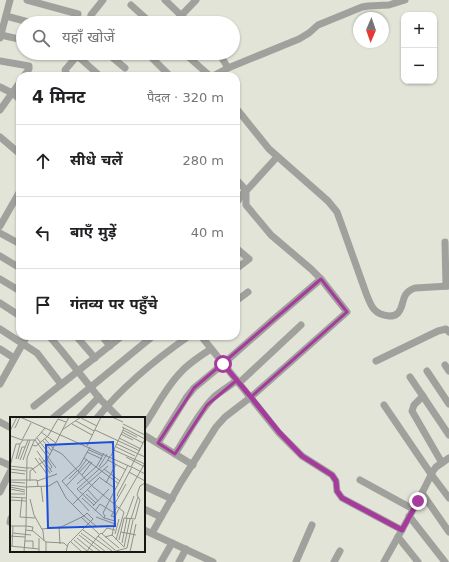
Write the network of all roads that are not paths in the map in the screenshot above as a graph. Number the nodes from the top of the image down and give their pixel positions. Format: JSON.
{"nodes":[{"id":1,"x":10,"y":0,"type":"edge"},
{"id":2,"x":27,"y":0,"type":"edge"},
{"id":3,"x":103,"y":0,"type":"edge"},
{"id":4,"x":165,"y":0,"type":"edge"},
{"id":5,"x":195,"y":0,"type":"edge"},
{"id":6,"x":405,"y":0,"type":"edge"},
{"id":7,"x":381,"y":3,"type":"edge"},
{"id":8,"x":131,"y":4,"type":"dead end"},
{"id":9,"x":78,"y":14,"type":"dead end"},
{"id":10,"x":91,"y":15,"type":"dead end"},
{"id":11,"x":181,"y":15,"type":"joint"},
{"id":12,"x":6,"y":16,"type":"junction"},
{"id":13,"x":144,"y":16,"type":"edge"},
{"id":14,"x":16,"y":19,"type":"edge"},
{"id":15,"x":0,"y":37,"type":"edge"},
{"id":16,"x":16,"y":39,"type":"edge"},
{"id":17,"x":71,"y":60,"type":"edge"},
{"id":18,"x":80,"y":60,"type":"edge"},
{"id":19,"x":115,"y":60,"type":"edge"},
{"id":20,"x":154,"y":60,"type":"edge"},
{"id":21,"x":192,"y":60,"type":"edge"},
{"id":22,"x":223,"y":60,"type":"edge"},
{"id":23,"x":0,"y":61,"type":"edge"},
{"id":24,"x":125,"y":68,"type":"dead end"},
{"id":25,"x":228,"y":68,"type":"junction"},
{"id":26,"x":27,"y":72,"type":"edge"},
{"id":27,"x":66,"y":72,"type":"edge"},
{"id":28,"x":95,"y":72,"type":"edge"},
{"id":29,"x":166,"y":72,"type":"edge"},
{"id":30,"x":205,"y":72,"type":"edge"},
{"id":31,"x":220,"y":72,"type":"edge"},
{"id":32,"x":0,"y":87,"type":"edge"},
{"id":33,"x":16,"y":88,"type":"edge"},
{"id":34,"x":12,"y":93,"type":"junction"},
{"id":35,"x":16,"y":96,"type":"edge"},
{"id":36,"x":0,"y":110,"type":"edge"},
{"id":37,"x":240,"y":113,"type":"edge"},
{"id":38,"x":1,"y":140,"type":"edge"},
{"id":39,"x":16,"y":151,"type":"edge"},
{"id":40,"x":277,"y":156,"type":"junction"},
{"id":41,"x":240,"y":183,"type":"edge"},
{"id":42,"x":246,"y":190,"type":"junction"},
{"id":43,"x":16,"y":198,"type":"edge"},
{"id":44,"x":240,"y":198,"type":"edge"},
{"id":45,"x":0,"y":226,"type":"edge"},
{"id":46,"x":0,"y":233,"type":"edge"},
{"id":47,"x":16,"y":242,"type":"edge"},
{"id":48,"x":445,"y":242,"type":"dead end"},
{"id":49,"x":240,"y":251,"type":"edge"},
{"id":50,"x":0,"y":256,"type":"edge"},
{"id":51,"x":16,"y":266,"type":"edge"},
{"id":52,"x":240,"y":266,"type":"edge"},
{"id":53,"x":321,"y":279,"type":"junction"},
{"id":54,"x":0,"y":280,"type":"edge"},
{"id":55,"x":448,"y":286,"type":"edge"},
{"id":56,"x":16,"y":289,"type":"edge"},
{"id":57,"x":248,"y":292,"type":"dead end"},
{"id":58,"x":240,"y":298,"type":"edge"},
{"id":59,"x":0,"y":303,"type":"edge"},
{"id":60,"x":16,"y":313,"type":"edge"},
{"id":61,"x":301,"y":325,"type":"dead end"},
{"id":62,"x":0,"y":329,"type":"edge"},
{"id":63,"x":449,"y":332,"type":"edge"},
{"id":64,"x":16,"y":339,"type":"edge"},
{"id":65,"x":18,"y":340,"type":"edge"},
{"id":66,"x":25,"y":340,"type":"edge"},
{"id":67,"x":53,"y":340,"type":"edge"},
{"id":68,"x":79,"y":340,"type":"edge"},
{"id":69,"x":105,"y":340,"type":"edge"},
{"id":70,"x":117,"y":340,"type":"edge"},
{"id":71,"x":148,"y":340,"type":"edge"},
{"id":72,"x":183,"y":340,"type":"edge"},
{"id":73,"x":204,"y":340,"type":"edge"},
{"id":74,"x":23,"y":343,"type":"junction"},
{"id":75,"x":110,"y":346,"type":"junction"},
{"id":76,"x":0,"y":349,"type":"edge"},
{"id":77,"x":210,"y":349,"type":"junction"},
{"id":78,"x":14,"y":358,"type":"junction"},
{"id":79,"x":95,"y":358,"type":"junction"},
{"id":80,"x":376,"y":361,"type":"dead end"},
{"id":81,"x":223,"y":364,"type":"junction"},
{"id":82,"x":78,"y":371,"type":"junction"},
{"id":83,"x":427,"y":371,"type":"dead end"},
{"id":84,"x":410,"y":377,"type":"dead end"},
{"id":85,"x":238,"y":381,"type":"junction"},
{"id":86,"x":0,"y":384,"type":"edge"},
{"id":87,"x":61,"y":384,"type":"junction"},
{"id":88,"x":91,"y":387,"type":"junction"},
{"id":89,"x":423,"y":396,"type":"junction"},
{"id":90,"x":99,"y":397,"type":"junction"},
{"id":91,"x":251,"y":397,"type":"junction"},
{"id":92,"x":449,"y":404,"type":"edge"},
{"id":93,"x":384,"y":405,"type":"dead end"},
{"id":94,"x":34,"y":406,"type":"dead end"},
{"id":95,"x":107,"y":407,"type":"junction"},
{"id":96,"x":54,"y":417,"type":"edge"},
{"id":97,"x":80,"y":417,"type":"edge"},
{"id":98,"x":98,"y":417,"type":"edge"},
{"id":99,"x":118,"y":417,"type":"edge"},
{"id":100,"x":0,"y":422,"type":"edge"},
{"id":101,"x":145,"y":424,"type":"edge"},
{"id":102,"x":10,"y":427,"type":"edge"},
{"id":103,"x":449,"y":435,"type":"edge"},
{"id":104,"x":145,"y":436,"type":"edge"},
{"id":105,"x":158,"y":443,"type":"junction"},
{"id":106,"x":175,"y":454,"type":"junction"},
{"id":107,"x":449,"y":458,"type":"edge"},
{"id":108,"x":0,"y":461,"type":"edge"},
{"id":109,"x":442,"y":463,"type":"junction"},
{"id":110,"x":193,"y":464,"type":"junction"},
{"id":111,"x":10,"y":466,"type":"edge"},
{"id":112,"x":10,"y":472,"type":"edge"},
{"id":113,"x":431,"y":474,"type":"junction"},
{"id":114,"x":360,"y":480,"type":"dead end"},
{"id":115,"x":145,"y":486,"type":"edge"},
{"id":116,"x":0,"y":492,"type":"edge"},
{"id":117,"x":422,"y":493,"type":"junction"},
{"id":118,"x":449,"y":498,"type":"edge"},
{"id":119,"x":172,"y":499,"type":"junction"},
{"id":120,"x":145,"y":509,"type":"edge"},
{"id":121,"x":414,"y":509,"type":"junction"},
{"id":122,"x":409,"y":516,"type":"junction"},
{"id":123,"x":161,"y":517,"type":"junction"},
{"id":124,"x":312,"y":525,"type":"dead end"},
{"id":125,"x":145,"y":530,"type":"edge"},
{"id":126,"x":449,"y":532,"type":"edge"},
{"id":127,"x":152,"y":533,"type":"junction"},
{"id":128,"x":400,"y":533,"type":"junction"},
{"id":129,"x":172,"y":542,"type":"junction"},
{"id":130,"x":186,"y":549,"type":"junction"},
{"id":131,"x":340,"y":551,"type":"dead end"},
{"id":132,"x":161,"y":562,"type":"edge"},
{"id":133,"x":179,"y":562,"type":"edge"},
{"id":134,"x":213,"y":562,"type":"edge"},
{"id":135,"x":296,"y":562,"type":"edge"},
{"id":136,"x":334,"y":562,"type":"edge"},
{"id":137,"x":384,"y":562,"type":"edge"},
{"id":138,"x":418,"y":562,"type":"edge"},
{"id":139,"x":445,"y":562,"type":"edge"}],
"edges":[{"from":1,"to":12,"type":"street"},
{"from":2,"to":9,"type":"street"},
{"from":3,"to":10,"type":"street"},
{"from":4,"to":11,"type":"street"},
{"from":5,"to":11,"type":"street"},
{"from":6,"to":7,"type":"street"},
{"from":7,"to":25,"type":"street"},
{"from":8,"to":13,"type":"street"},
{"from":12,"to":14,"type":"street"},
{"from":12,"to":15,"type":"street"},
{"from":15,"to":16,"type":"street"},
{"from":17,"to":27,"type":"street"},
{"from":18,"to":28,"type":"street"},
{"from":19,"to":24,"type":"street"},
{"from":20,"to":29,"type":"street"},
{"from":21,"to":30,"type":"street"},
{"from":22,"to":25,"type":"street"},
{"from":23,"to":26,"type":"street"},
{"from":25,"to":31,"type":"street"},
{"from":32,"to":34,"type":"street"},
{"from":33,"to":34,"type":"street"},
{"from":34,"to":35,"type":"street"},
{"from":34,"to":36,"type":"street"},
{"from":37,"to":40,"type":"street"},
{"from":38,"to":39,"type":"street"},
{"from":40,"to":42,"type":"street"},
{"from":40,"to":55,"type":"street"},
{"from":41,"to":42,"type":"street"},
{"from":42,"to":44,"type":"street"},
{"from":42,"to":53,"type":"street"},
{"from":43,"to":45,"type":"street"},
{"from":46,"to":47,"type":"street"},
{"from":48,"to":55,"type":"street"},
{"from":49,"to":52,"type":"street"},
{"from":50,"to":51,"type":"street"},
{"from":53,"to":81,"type":"street"},
{"from":53,"to":91,"type":"street"},
{"from":54,"to":56,"type":"street"},
{"from":57,"to":58,"type":"street"},
{"from":59,"to":60,"type":"street"},
{"from":61,"to":85,"type":"street"},
{"from":62,"to":64,"type":"street"},
{"from":63,"to":80,"type":"street"},
{"from":65,"to":74,"type":"street"},
{"from":66,"to":74,"type":"street"},
{"from":67,"to":82,"type":"street"},
{"from":68,"to":79,"type":"street"},
{"from":69,"to":75,"type":"street"},
{"from":70,"to":75,"type":"street"},
{"from":71,"to":88,"type":"street"},
{"from":72,"to":95,"type":"street"},
{"from":73,"to":77,"type":"street"},
{"from":74,"to":78,"type":"street"},
{"from":74,"to":87,"type":"street"},
{"from":75,"to":79,"type":"street"},
{"from":76,"to":78,"type":"street"},
{"from":77,"to":81,"type":"street"},
{"from":77,"to":101,"type":"street"},
{"from":78,"to":86,"type":"street"},
{"from":79,"to":82,"type":"street"},
{"from":81,"to":85,"type":"street"},
{"from":81,"to":105,"type":"street"},
{"from":82,"to":87,"type":"street"},
{"from":82,"to":88,"type":"street"},
{"from":83,"to":92,"type":"street"},
{"from":84,"to":89,"type":"street"},
{"from":85,"to":91,"type":"street"},
{"from":85,"to":106,"type":"street"},
{"from":87,"to":94,"type":"street"},
{"from":88,"to":90,"type":"street"},
{"from":88,"to":96,"type":"street"},
{"from":89,"to":103,"type":"street"},
{"from":89,"to":109,"type":"street"},
{"from":90,"to":95,"type":"street"},
{"from":90,"to":97,"type":"street"},
{"from":91,"to":110,"type":"street"},
{"from":91,"to":128,"type":"street"},
{"from":93,"to":113,"type":"street"},
{"from":95,"to":98,"type":"street"},
{"from":95,"to":99,"type":"street"},
{"from":100,"to":102,"type":"street"},
{"from":104,"to":105,"type":"street"},
{"from":105,"to":106,"type":"street"},
{"from":106,"to":110,"type":"street"},
{"from":107,"to":109,"type":"street"},
{"from":108,"to":111,"type":"street"},
{"from":109,"to":113,"type":"street"},
{"from":110,"to":119,"type":"street"},
{"from":112,"to":116,"type":"street"},
{"from":113,"to":117,"type":"street"},
{"from":113,"to":118,"type":"street"},
{"from":114,"to":121,"type":"street"},
{"from":115,"to":119,"type":"street"},
{"from":117,"to":121,"type":"street"},
{"from":117,"to":126,"type":"street"},
{"from":119,"to":123,"type":"street"},
{"from":120,"to":123,"type":"street"},
{"from":121,"to":122,"type":"street"},
{"from":122,"to":128,"type":"street"},
{"from":122,"to":139,"type":"street"},
{"from":123,"to":127,"type":"street"},
{"from":124,"to":135,"type":"street"},
{"from":125,"to":127,"type":"street"},
{"from":127,"to":129,"type":"street"},
{"from":128,"to":137,"type":"street"},
{"from":128,"to":138,"type":"street"},
{"from":129,"to":130,"type":"street"},
{"from":129,"to":132,"type":"street"},
{"from":130,"to":133,"type":"street"},
{"from":130,"to":134,"type":"street"},
{"from":131,"to":136,"type":"street"}]}
